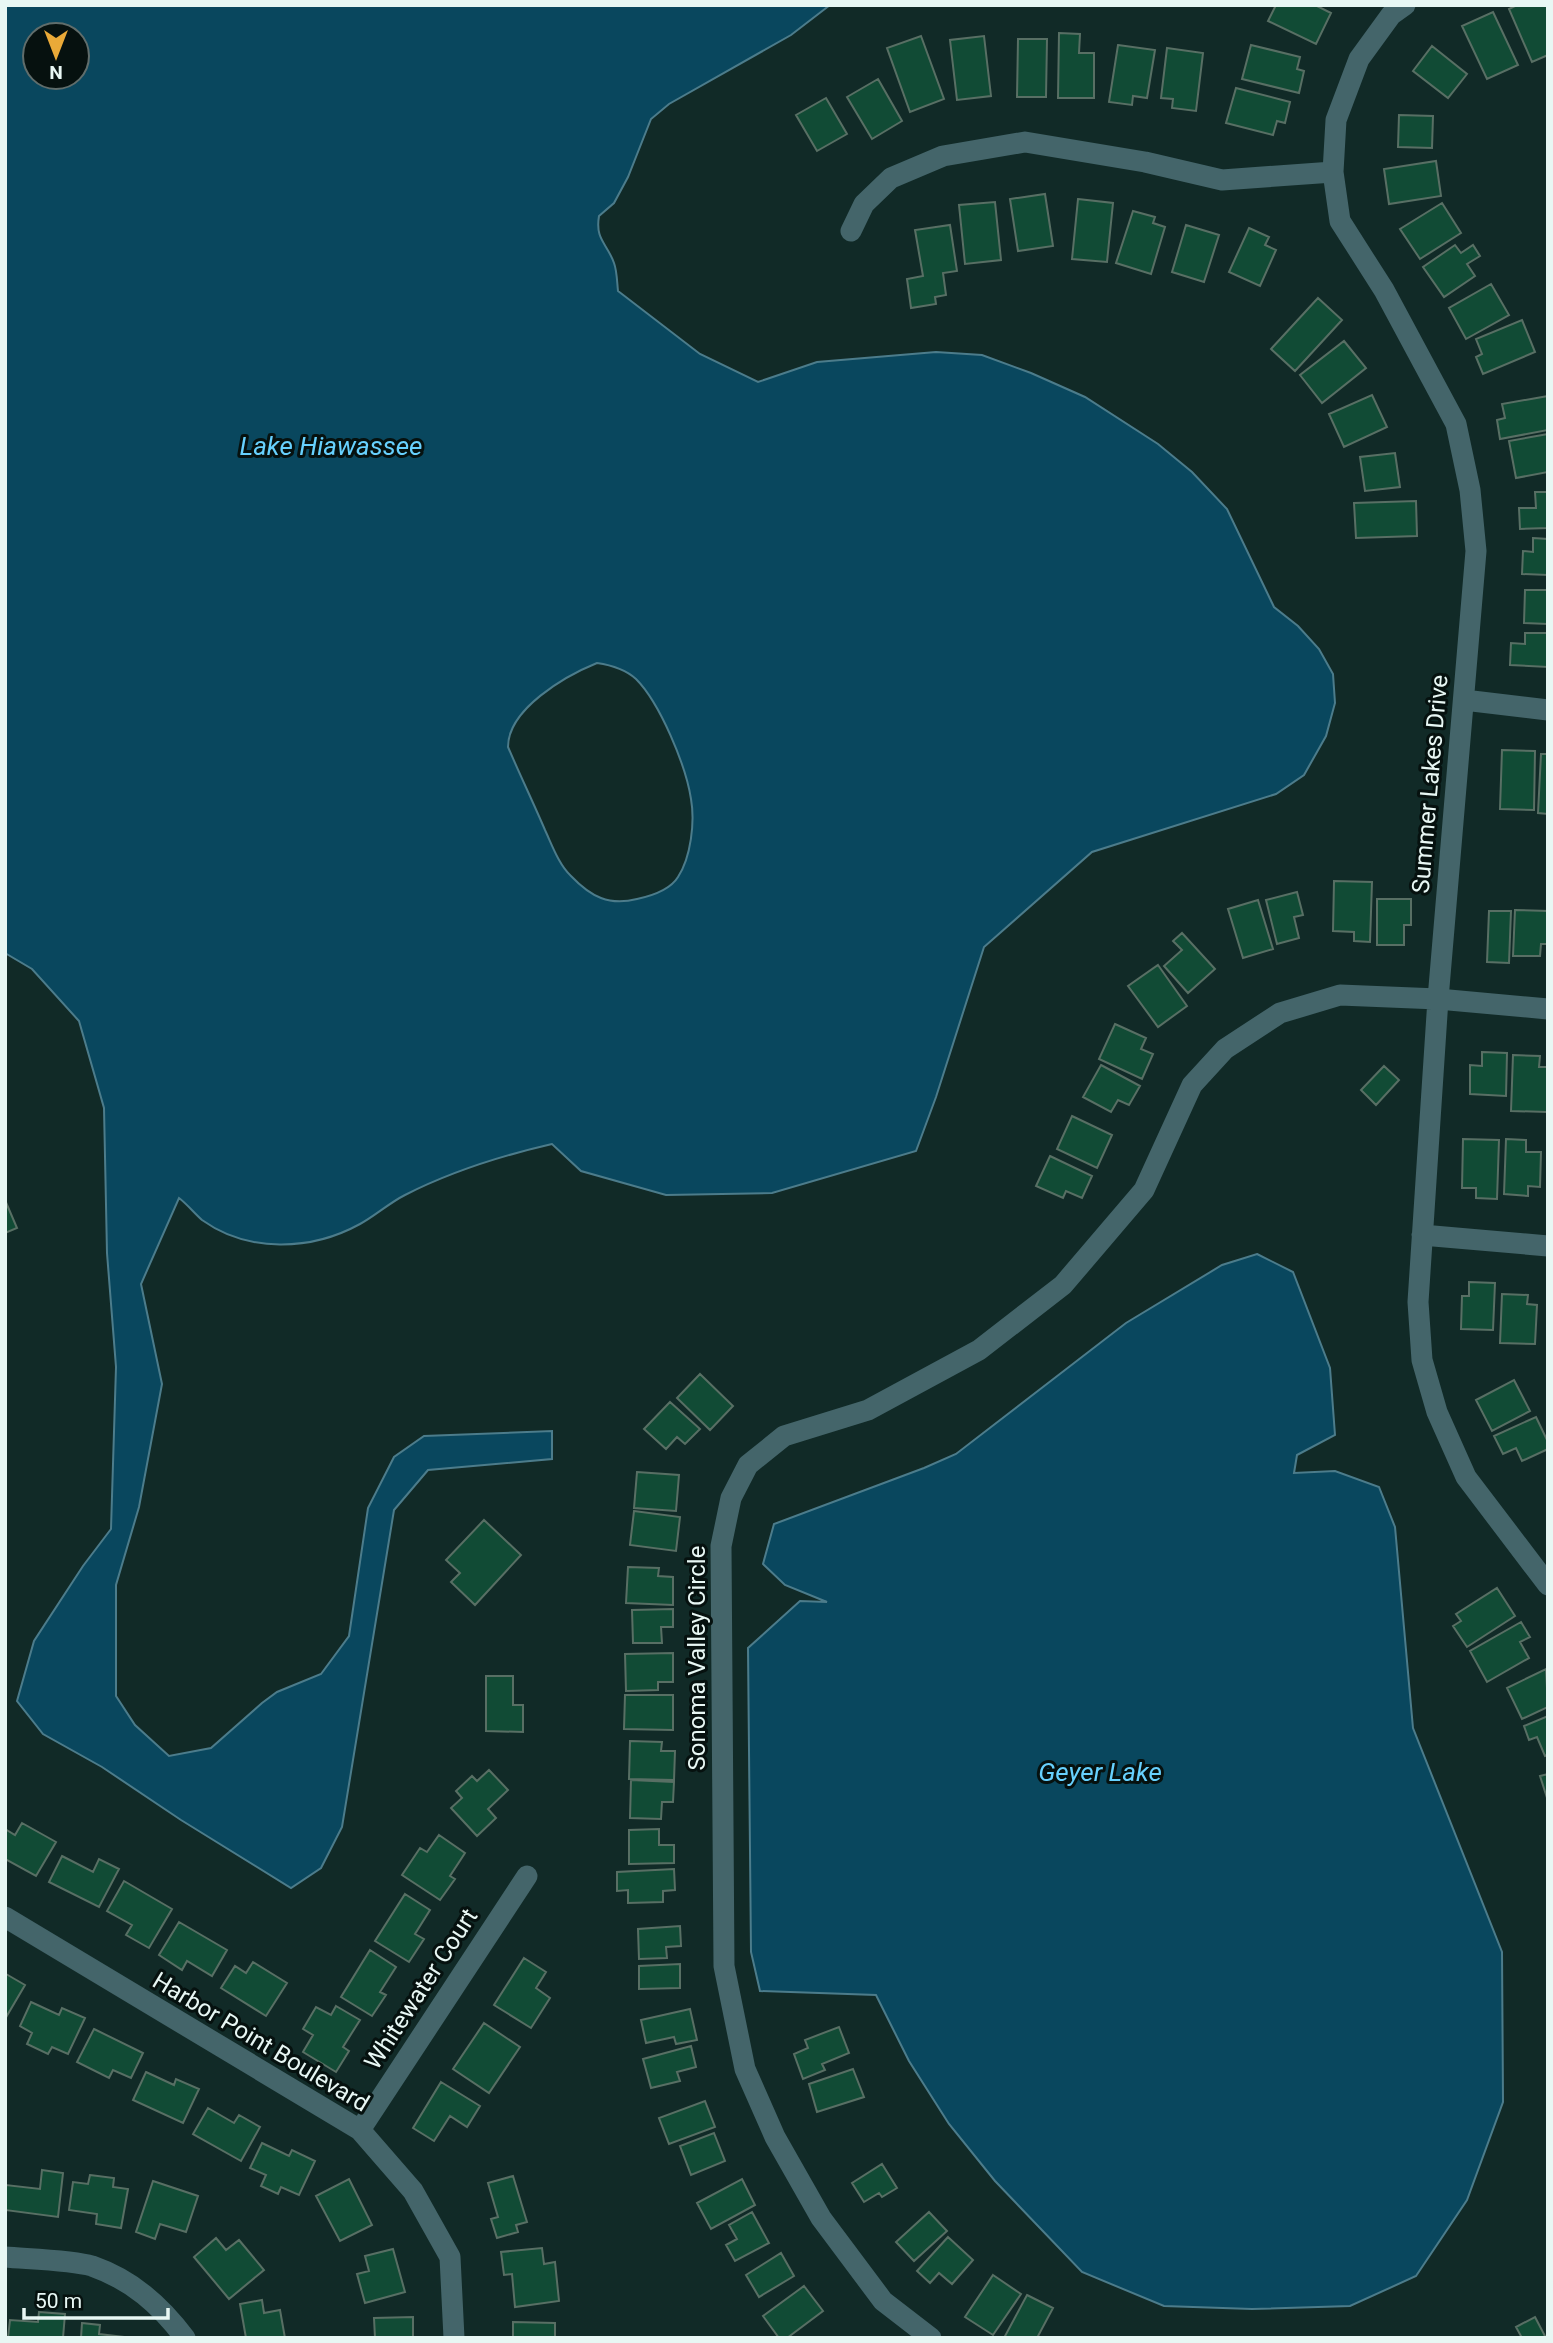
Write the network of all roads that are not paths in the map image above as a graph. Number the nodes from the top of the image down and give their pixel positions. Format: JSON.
{"nodes":[{"id":1,"x":1405,"y":5,"type":"edge"},
{"id":2,"x":1332,"y":172,"type":"junction"},
{"id":3,"x":851,"y":231,"type":"dead end"},
{"id":4,"x":1464,"y":700,"type":"junction"},
{"id":5,"x":1548,"y":710,"type":"edge"},
{"id":6,"x":1438,"y":999,"type":"junction"},
{"id":7,"x":1548,"y":1009,"type":"edge"},
{"id":8,"x":1422,"y":1235,"type":"junction"},
{"id":9,"x":1548,"y":1246,"type":"edge"},
{"id":10,"x":1548,"y":1585,"type":"edge"},
{"id":11,"x":527,"y":1876,"type":"dead end"},
{"id":12,"x":5,"y":1917,"type":"edge"},
{"id":13,"x":359,"y":2130,"type":"junction"},
{"id":14,"x":5,"y":2257,"type":"edge"},
{"id":15,"x":185,"y":2338,"type":"edge"},
{"id":16,"x":454,"y":2338,"type":"edge"},
{"id":17,"x":931,"y":2338,"type":"edge"}],
"edges":[{"from":1,"to":2,"type":"street","name":"Summer Lakes Drive"},
{"from":2,"to":3,"type":"street"},
{"from":2,"to":4,"type":"street","name":"Summer Lakes Drive"},
{"from":4,"to":5,"type":"street"},
{"from":4,"to":6,"type":"street","name":"Summer Lakes Drive"},
{"from":6,"to":7,"type":"street","name":"Sonoma Valley Circle"},
{"from":6,"to":8,"type":"street","name":"Summer Lakes Drive"},
{"from":6,"to":17,"type":"street","name":"Sonoma Valley Circle"},
{"from":8,"to":9,"type":"street"},
{"from":8,"to":10,"type":"street","name":"Summer Lakes Drive"},
{"from":11,"to":13,"type":"street","name":"Whitewater Court"},
{"from":12,"to":13,"type":"street","name":"Harbor Point Boulevard"},
{"from":13,"to":16,"type":"street","name":"Harbor Point Boulevard"},
{"from":14,"to":15,"type":"street"}]}
